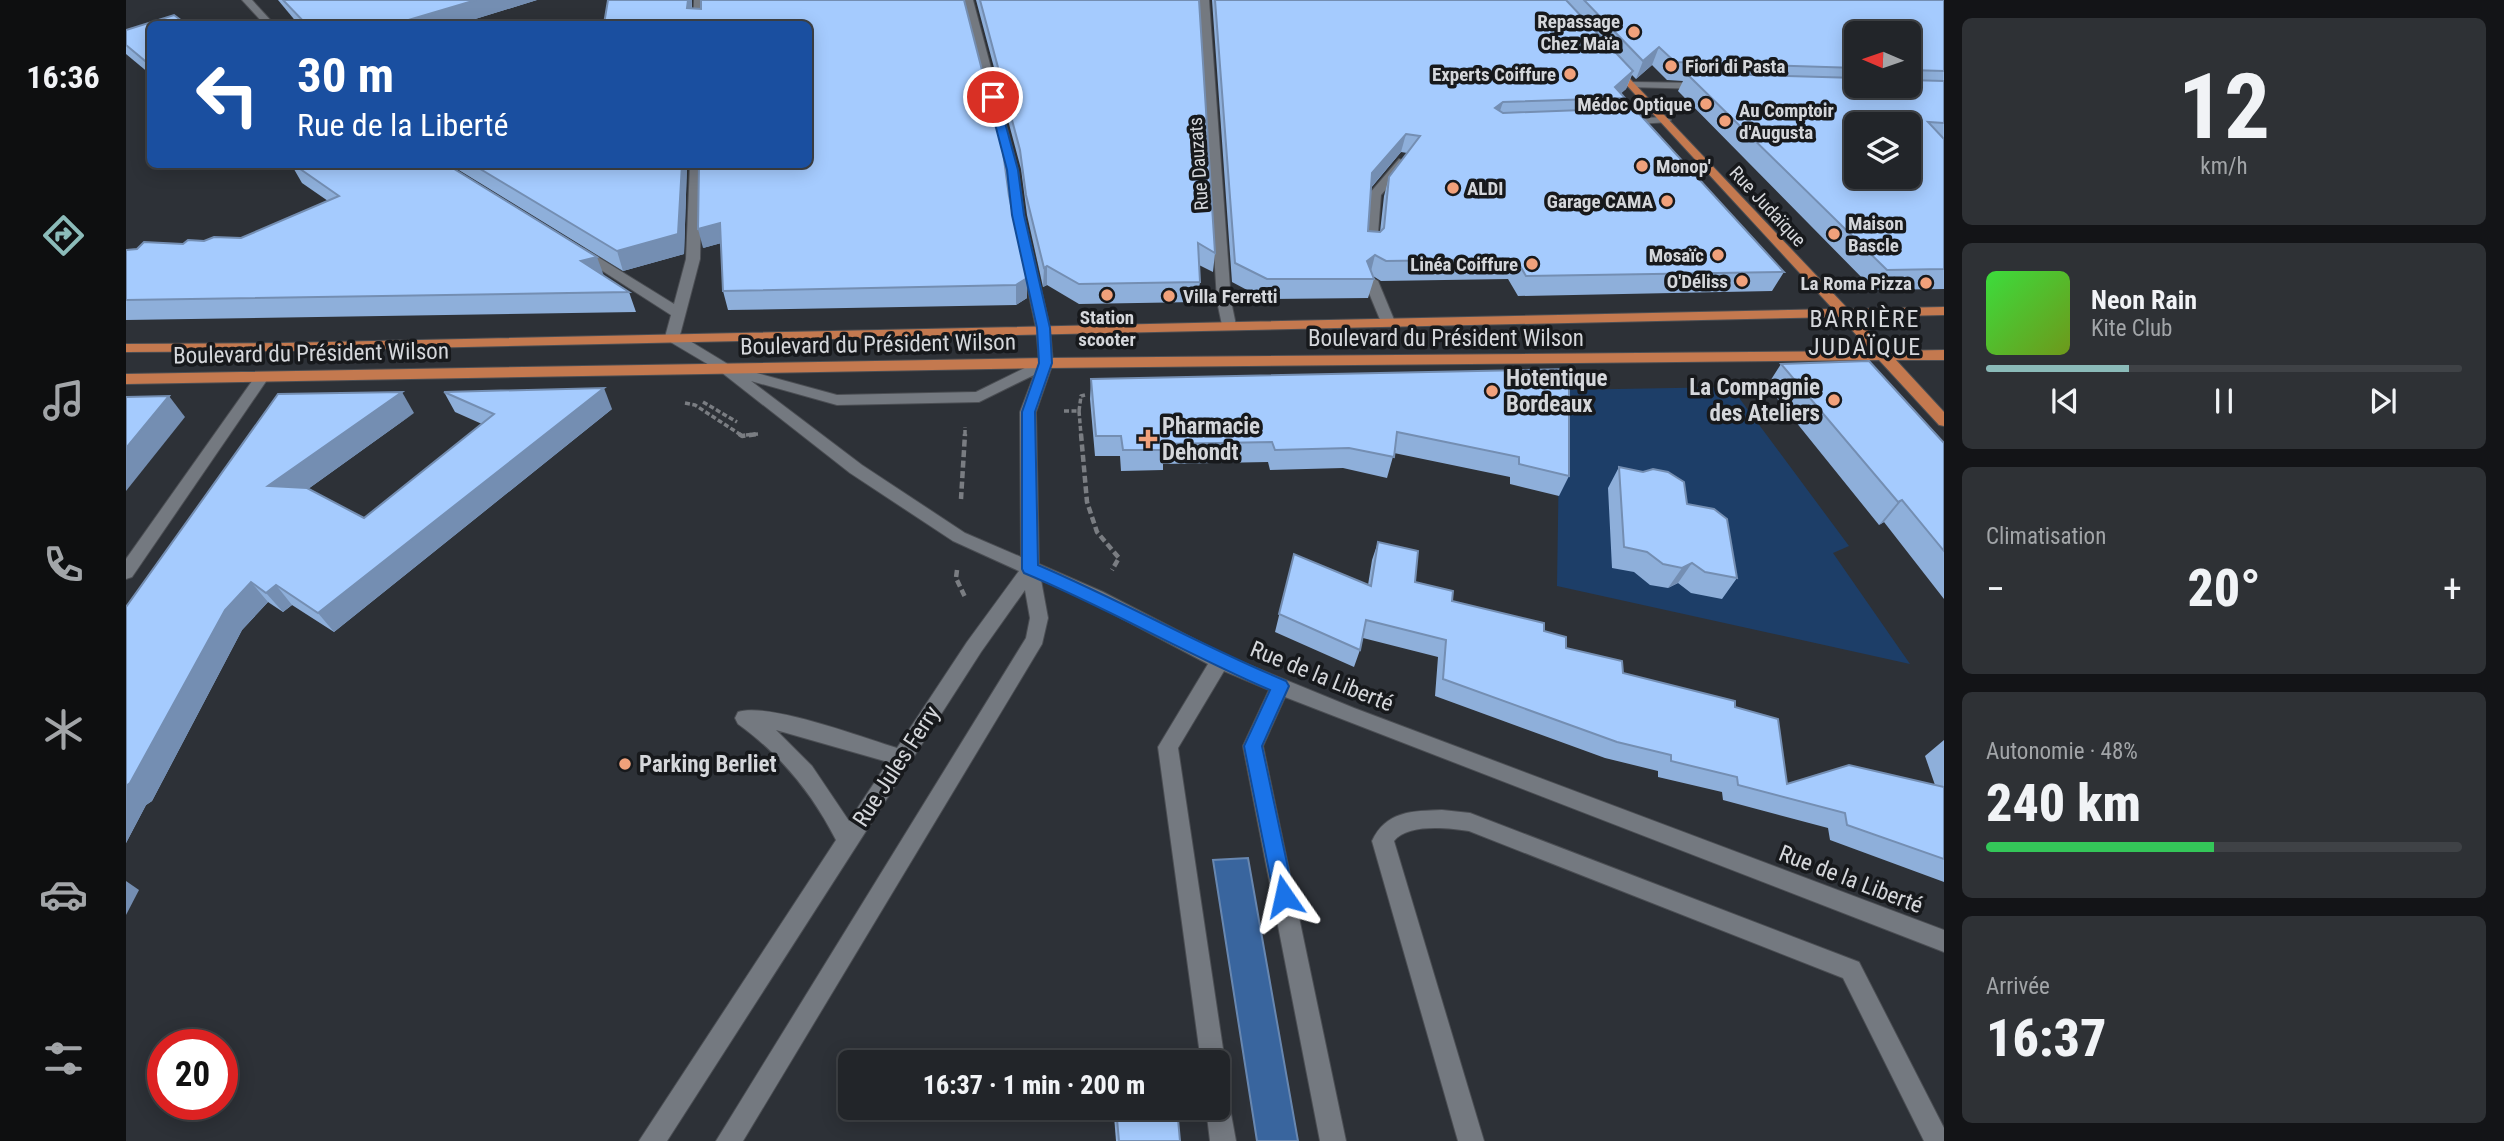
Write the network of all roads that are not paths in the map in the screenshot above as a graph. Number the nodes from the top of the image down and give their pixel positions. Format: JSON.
{"nodes":[{"id":1,"x":247,"y":0,"type":"edge"},
{"id":2,"x":699,"y":0,"type":"edge"},
{"id":3,"x":968,"y":0,"type":"edge"},
{"id":4,"x":1204,"y":0,"type":"edge"},
{"id":5,"x":266,"y":21,"type":"edge"},
{"id":6,"x":698,"y":21,"type":"edge"},
{"id":7,"x":1606,"y":57,"type":"edge"},
{"id":8,"x":1632,"y":85,"type":"junction"},
{"id":9,"x":1717,"y":86,"type":"edge"},
{"id":10,"x":1665,"y":120,"type":"junction"},
{"id":11,"x":1611,"y":122,"type":"edge"},
{"id":12,"x":1407,"y":156,"type":"edge"},
{"id":13,"x":696,"y":168,"type":"edge"},
{"id":14,"x":565,"y":243,"type":"edge"},
{"id":15,"x":1370,"y":246,"type":"edge"},
{"id":16,"x":1371,"y":281,"type":"edge"},
{"id":17,"x":1944,"y":311,"type":"edge"},
{"id":18,"x":1843,"y":312,"type":"junction"},
{"id":19,"x":678,"y":313,"type":"junction"},
{"id":20,"x":1388,"y":322,"type":"junction"},
{"id":21,"x":1229,"y":325,"type":"junction"},
{"id":22,"x":1043,"y":328,"type":"junction"},
{"id":23,"x":672,"y":337,"type":"junction"},
{"id":24,"x":126,"y":348,"type":"edge"},
{"id":25,"x":1944,"y":355,"type":"edge"},
{"id":26,"x":1884,"y":356,"type":"junction"},
{"id":27,"x":1046,"y":363,"type":"junction"},
{"id":28,"x":726,"y":369,"type":"junction"},
{"id":29,"x":262,"y":377,"type":"junction"},
{"id":30,"x":126,"y":379,"type":"edge"},
{"id":31,"x":1944,"y":421,"type":"edge"},
{"id":32,"x":1030,"y":569,"type":"junction"},
{"id":33,"x":126,"y":572,"type":"edge"},
{"id":34,"x":1220,"y":661,"type":"junction"},
{"id":35,"x":1280,"y":686,"type":"junction"},
{"id":36,"x":902,"y":758,"type":"junction"},
{"id":37,"x":848,"y":841,"type":"junction"},
{"id":38,"x":1944,"y":941,"type":"edge"},
{"id":39,"x":1211,"y":1050,"type":"edge"},
{"id":40,"x":1220,"y":1120,"type":"edge"},
{"id":41,"x":652,"y":1141,"type":"edge"},
{"id":42,"x":729,"y":1141,"type":"edge"},
{"id":43,"x":1223,"y":1141,"type":"edge"},
{"id":44,"x":1333,"y":1141,"type":"edge"},
{"id":45,"x":1471,"y":1141,"type":"edge"},
{"id":46,"x":1937,"y":1141,"type":"edge"}],
"edges":[{"from":1,"to":5,"type":"street"},
{"from":2,"to":6,"type":"street"},
{"from":3,"to":22,"type":"street"},
{"from":4,"to":21,"type":"street","name":"Rue Dauzats"},
{"from":7,"to":8,"type":"main road","name":"Rue Judaïque"},
{"from":8,"to":9,"type":"street"},
{"from":8,"to":10,"type":"main road","name":"Rue Judaïque"},
{"from":10,"to":11,"type":"street"},
{"from":10,"to":18,"type":"main road","name":"Rue Judaïque"},
{"from":12,"to":15,"type":"street"},
{"from":13,"to":19,"type":"street"},
{"from":14,"to":19,"type":"street"},
{"from":16,"to":20,"type":"street"},
{"from":17,"to":18,"type":"main road","name":"Boulevard du Président Wilson"},
{"from":18,"to":20,"type":"main road","name":"Boulevard du Président Wilson"},
{"from":18,"to":26,"type":"main road"},
{"from":19,"to":23,"type":"street"},
{"from":20,"to":21,"type":"main road","name":"Boulevard du Président Wilson"},
{"from":21,"to":22,"type":"main road","name":"Boulevard du Président Wilson"},
{"from":22,"to":23,"type":"main road","name":"Boulevard du Président Wilson"},
{"from":22,"to":27,"type":"street"},
{"from":23,"to":24,"type":"main road","name":"Boulevard du Président Wilson"},
{"from":23,"to":28,"type":"street"},
{"from":25,"to":26,"type":"main road","name":"Boulevard du Président Wilson"},
{"from":26,"to":27,"type":"main road","name":"Boulevard du Président Wilson"},
{"from":26,"to":31,"type":"main road"},
{"from":27,"to":28,"type":"main road","name":"Boulevard du Président Wilson"},
{"from":27,"to":28,"type":"street"},
{"from":27,"to":32,"type":"street"},
{"from":28,"to":29,"type":"main road","name":"Boulevard du Président Wilson"},
{"from":28,"to":32,"type":"street","name":"Rue de la Liberté"},
{"from":29,"to":30,"type":"main road","name":"Boulevard du Président Wilson"},
{"from":29,"to":33,"type":"street"},
{"from":32,"to":34,"type":"street","name":"Rue de la Liberté"},
{"from":32,"to":36,"type":"street","name":"Rue Jules Ferry"},
{"from":32,"to":42,"type":"street"},
{"from":34,"to":35,"type":"street","name":"Rue de la Liberté"},
{"from":34,"to":39,"type":"street"},
{"from":35,"to":38,"type":"street","name":"Rue de la Liberté"},
{"from":35,"to":44,"type":"street"},
{"from":36,"to":37,"type":"street","name":"Rue Jules Ferry"},
{"from":36,"to":37,"type":"street"},
{"from":37,"to":41,"type":"street","name":"Rue Jules Ferry"},
{"from":40,"to":43,"type":"street"},
{"from":45,"to":46,"type":"street"}]}
